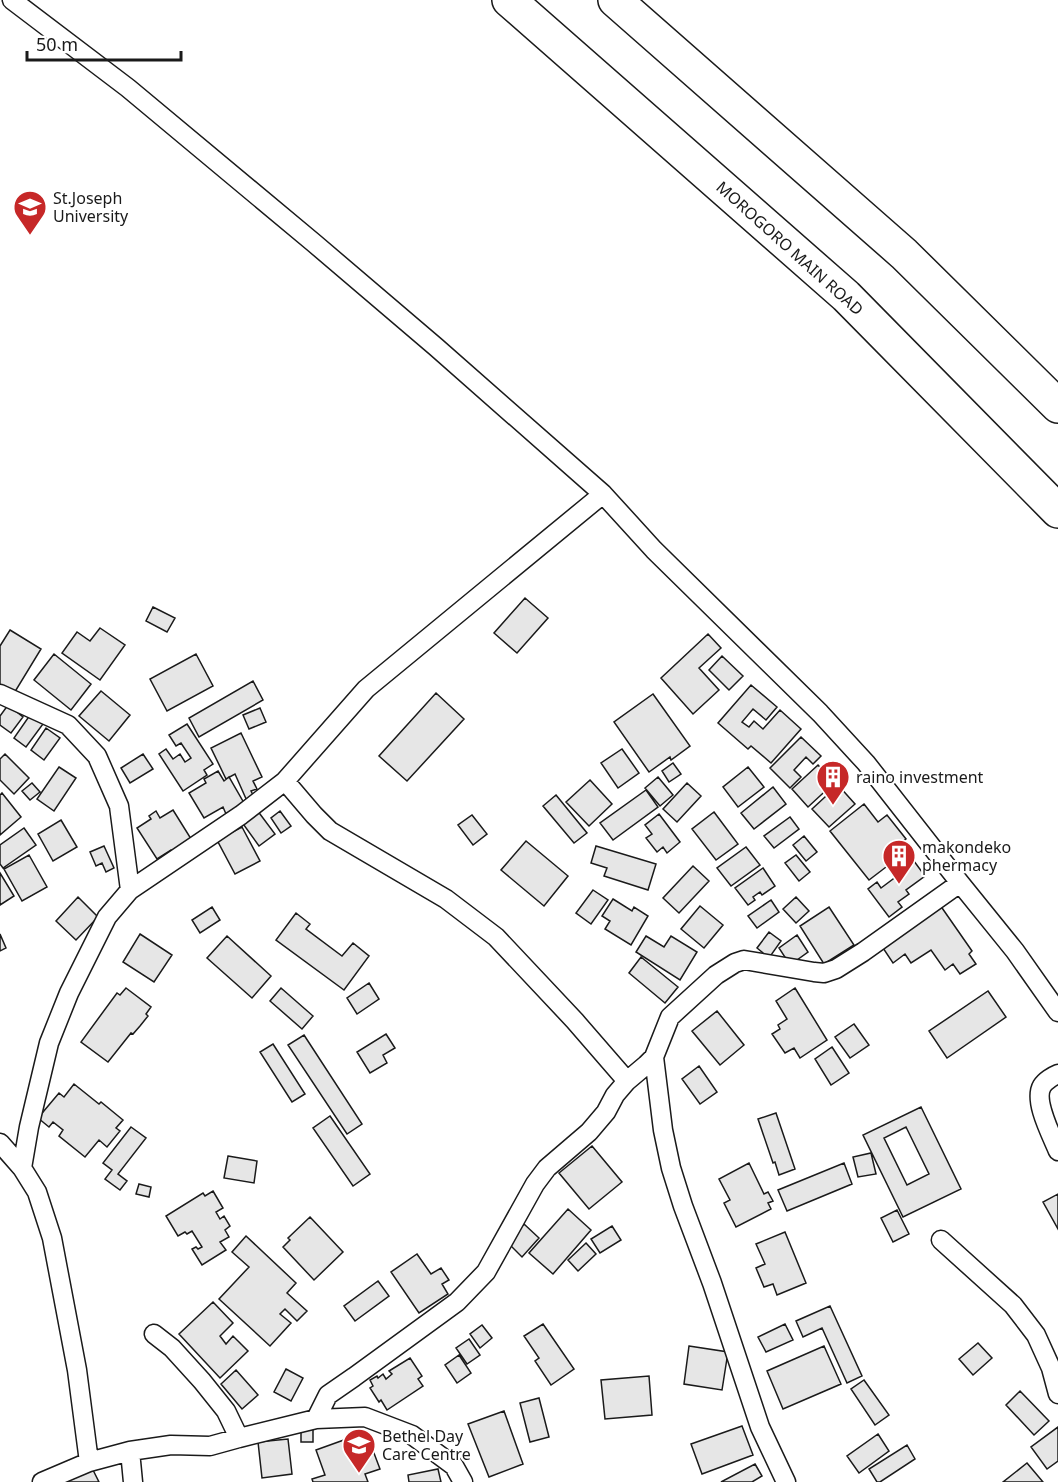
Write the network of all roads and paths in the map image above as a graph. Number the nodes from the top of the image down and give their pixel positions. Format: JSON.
{"nodes":[{"id":1,"x":12,"y":0,"type":"edge"},
{"id":2,"x":508,"y":0,"type":"edge"},
{"id":3,"x":615,"y":0,"type":"edge"},
{"id":4,"x":1058,"y":406,"type":"edge"},
{"id":5,"x":603,"y":494,"type":"junction"},
{"id":6,"x":1058,"y":511,"type":"edge"},
{"id":7,"x":0,"y":694,"type":"edge"},
{"id":8,"x":285,"y":781,"type":"junction"},
{"id":9,"x":960,"y":883,"type":"junction"},
{"id":10,"x":130,"y":890,"type":"junction"},
{"id":11,"x":1058,"y":1012,"type":"edge"},
{"id":12,"x":654,"y":1057,"type":"junction"},
{"id":13,"x":1058,"y":1074,"type":"edge"},
{"id":14,"x":627,"y":1081,"type":"junction"},
{"id":15,"x":0,"y":1143,"type":"edge"},
{"id":16,"x":1058,"y":1151,"type":"edge"},
{"id":17,"x":22,"y":1168,"type":"junction"},
{"id":18,"x":941,"y":1240,"type":"dead end"},
{"id":19,"x":154,"y":1334,"type":"dead end"},
{"id":20,"x":1058,"y":1394,"type":"edge"},
{"id":21,"x":316,"y":1419,"type":"junction"},
{"id":22,"x":239,"y":1438,"type":"junction"},
{"id":23,"x":130,"y":1451,"type":"junction"},
{"id":24,"x":89,"y":1462,"type":"junction"},
{"id":25,"x":42,"y":1482,"type":"edge"},
{"id":26,"x":133,"y":1482,"type":"edge"},
{"id":27,"x":463,"y":1482,"type":"edge"},
{"id":28,"x":786,"y":1482,"type":"edge"}],
"edges":[{"from":1,"to":5,"type":"street"},
{"from":2,"to":6,"type":"highway","name":"MOROGORO MAIN ROAD"},
{"from":3,"to":4,"type":"highway"},
{"from":5,"to":8,"type":"street"},
{"from":5,"to":9,"type":"street"},
{"from":7,"to":10,"type":"street"},
{"from":8,"to":10,"type":"street"},
{"from":8,"to":14,"type":"street"},
{"from":9,"to":11,"type":"street"},
{"from":9,"to":12,"type":"street"},
{"from":10,"to":17,"type":"street"},
{"from":12,"to":14,"type":"street"},
{"from":12,"to":28,"type":"street"},
{"from":13,"to":16,"type":"street"},
{"from":14,"to":21,"type":"street"},
{"from":15,"to":17,"type":"street"},
{"from":17,"to":24,"type":"street"},
{"from":18,"to":20,"type":"street"},
{"from":19,"to":22,"type":"street"},
{"from":21,"to":22,"type":"street"},
{"from":21,"to":27,"type":"street"},
{"from":22,"to":23,"type":"street"},
{"from":23,"to":24,"type":"street"},
{"from":23,"to":26,"type":"street"},
{"from":24,"to":25,"type":"street"}]}
